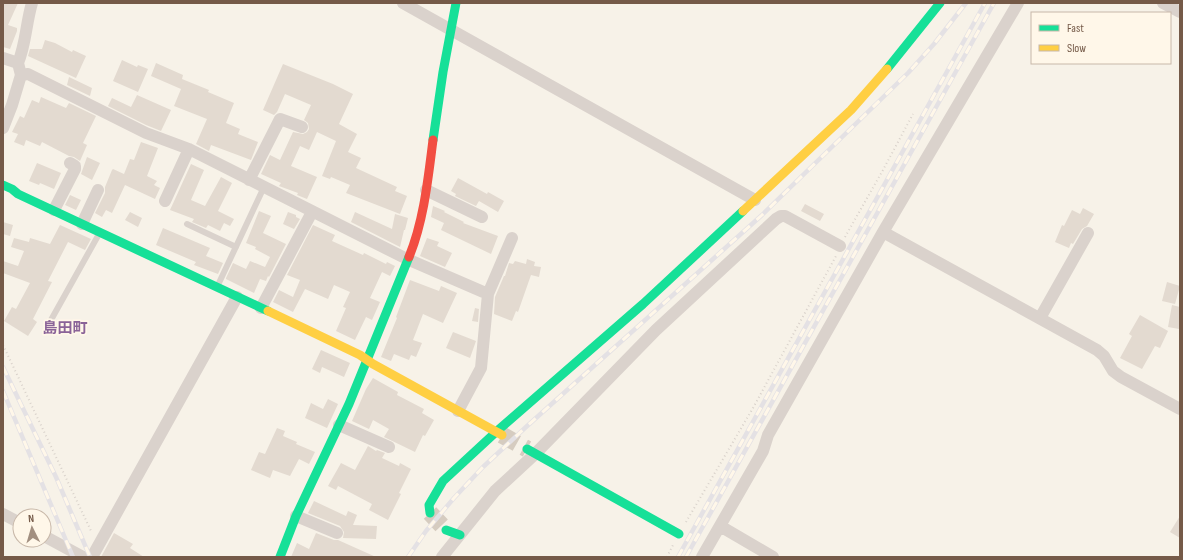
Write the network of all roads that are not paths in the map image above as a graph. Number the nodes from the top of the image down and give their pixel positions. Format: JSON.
{"nodes":[{"id":1,"x":32,"y":3,"type":"edge"},
{"id":2,"x":403,"y":3,"type":"edge"},
{"id":3,"x":456,"y":3,"type":"edge"},
{"id":4,"x":940,"y":3,"type":"edge"},
{"id":5,"x":1018,"y":3,"type":"edge"},
{"id":6,"x":1163,"y":3,"type":"edge"},
{"id":7,"x":1180,"y":12,"type":"edge"},
{"id":8,"x":450,"y":29,"type":"junction"},
{"id":9,"x":3,"y":58,"type":"edge"},
{"id":10,"x":19,"y":69,"type":"junction"},
{"id":11,"x":3,"y":128,"type":"edge"},
{"id":12,"x":302,"y":128,"type":"dead end"},
{"id":13,"x":189,"y":149,"type":"junction"},
{"id":14,"x":70,"y":163,"type":"dead end"},
{"id":15,"x":249,"y":180,"type":"junction"},
{"id":16,"x":3,"y":185,"type":"edge"},
{"id":17,"x":264,"y":187,"type":"junction"},
{"id":18,"x":98,"y":190,"type":"dead end"},
{"id":19,"x":426,"y":190,"type":"junction"},
{"id":20,"x":755,"y":200,"type":"junction"},
{"id":21,"x":165,"y":201,"type":"dead end"},
{"id":22,"x":54,"y":210,"type":"junction"},
{"id":23,"x":312,"y":212,"type":"junction"},
{"id":24,"x":482,"y":217,"type":"dead end"},
{"id":25,"x":82,"y":224,"type":"junction"},
{"id":26,"x":186,"y":224,"type":"dead end"},
{"id":27,"x":100,"y":232,"type":"junction"},
{"id":28,"x":883,"y":232,"type":"junction"},
{"id":29,"x":1088,"y":233,"type":"dead end"},
{"id":30,"x":512,"y":238,"type":"dead end"},
{"id":31,"x":840,"y":246,"type":"road end"},
{"id":32,"x":236,"y":247,"type":"junction"},
{"id":33,"x":407,"y":259,"type":"junction"},
{"id":34,"x":217,"y":286,"type":"junction"},
{"id":35,"x":488,"y":294,"type":"junction"},
{"id":36,"x":237,"y":297,"type":"junction"},
{"id":37,"x":261,"y":308,"type":"junction"},
{"id":38,"x":1040,"y":318,"type":"junction"},
{"id":39,"x":51,"y":320,"type":"dead end"},
{"id":40,"x":367,"y":359,"type":"junction"},
{"id":41,"x":1180,"y":407,"type":"edge"},
{"id":42,"x":458,"y":411,"type":"junction"},
{"id":43,"x":339,"y":425,"type":"junction"},
{"id":44,"x":499,"y":434,"type":"junction"},
{"id":45,"x":389,"y":447,"type":"dead end"},
{"id":46,"x":531,"y":452,"type":"junction"},
{"id":47,"x":430,"y":513,"type":"dead end"},
{"id":48,"x":3,"y":514,"type":"edge"},
{"id":49,"x":296,"y":516,"type":"junction"},
{"id":50,"x":12,"y":519,"type":"edge"},
{"id":51,"x":720,"y":526,"type":"junction"},
{"id":52,"x":446,"y":530,"type":"tunnel mouth"},
{"id":53,"x":337,"y":533,"type":"dead end"},
{"id":54,"x":679,"y":534,"type":"road end"},
{"id":55,"x":460,"y":535,"type":"junction"},
{"id":56,"x":52,"y":540,"type":"edge"},
{"id":57,"x":83,"y":557,"type":"edge"},
{"id":58,"x":92,"y":557,"type":"edge"},
{"id":59,"x":280,"y":557,"type":"edge"},
{"id":60,"x":442,"y":557,"type":"edge"},
{"id":61,"x":702,"y":557,"type":"edge"},
{"id":62,"x":773,"y":557,"type":"edge"}],
"edges":[{"from":1,"to":10,"type":"street"},
{"from":2,"to":8,"type":"street"},
{"from":3,"to":8,"type":"street"},
{"from":4,"to":20,"type":"street"},
{"from":5,"to":28,"type":"street"},
{"from":6,"to":7,"type":"street"},
{"from":8,"to":19,"type":"street"},
{"from":8,"to":20,"type":"street"},
{"from":9,"to":10,"type":"street"},
{"from":10,"to":11,"type":"street"},
{"from":10,"to":13,"type":"street"},
{"from":12,"to":15,"type":"street"},
{"from":13,"to":15,"type":"street"},
{"from":13,"to":21,"type":"street"},
{"from":14,"to":22,"type":"street"},
{"from":15,"to":17,"type":"street"},
{"from":16,"to":22,"type":"street"},
{"from":17,"to":23,"type":"street"},
{"from":17,"to":32,"type":"lane"},
{"from":18,"to":25,"type":"street"},
{"from":19,"to":24,"type":"street"},
{"from":19,"to":33,"type":"street"},
{"from":20,"to":44,"type":"street"},
{"from":22,"to":25,"type":"street"},
{"from":23,"to":33,"type":"street"},
{"from":23,"to":37,"type":"street"},
{"from":25,"to":27,"type":"street"},
{"from":26,"to":32,"type":"lane"},
{"from":27,"to":34,"type":"street"},
{"from":27,"to":39,"type":"lane"},
{"from":28,"to":38,"type":"street"},
{"from":28,"to":51,"type":"street"},
{"from":29,"to":38,"type":"street"},
{"from":30,"to":35,"type":"street"},
{"from":31,"to":46,"type":"street"},
{"from":32,"to":34,"type":"lane"},
{"from":33,"to":35,"type":"street"},
{"from":33,"to":40,"type":"street"},
{"from":34,"to":36,"type":"street"},
{"from":35,"to":42,"type":"street"},
{"from":36,"to":37,"type":"street"},
{"from":36,"to":58,"type":"street"},
{"from":37,"to":40,"type":"street"},
{"from":38,"to":41,"type":"street"},
{"from":40,"to":42,"type":"street"},
{"from":40,"to":43,"type":"street"},
{"from":42,"to":44,"type":"street"},
{"from":43,"to":45,"type":"street"},
{"from":43,"to":49,"type":"street"},
{"from":44,"to":47,"type":"street"},
{"from":46,"to":54,"type":"street"},
{"from":46,"to":55,"type":"street"},
{"from":48,"to":50,"type":"street"},
{"from":49,"to":53,"type":"street"},
{"from":49,"to":59,"type":"street"},
{"from":51,"to":61,"type":"street"},
{"from":51,"to":62,"type":"street"},
{"from":52,"to":55,"type":"street"},
{"from":55,"to":60,"type":"street"},
{"from":56,"to":57,"type":"street"}]}
